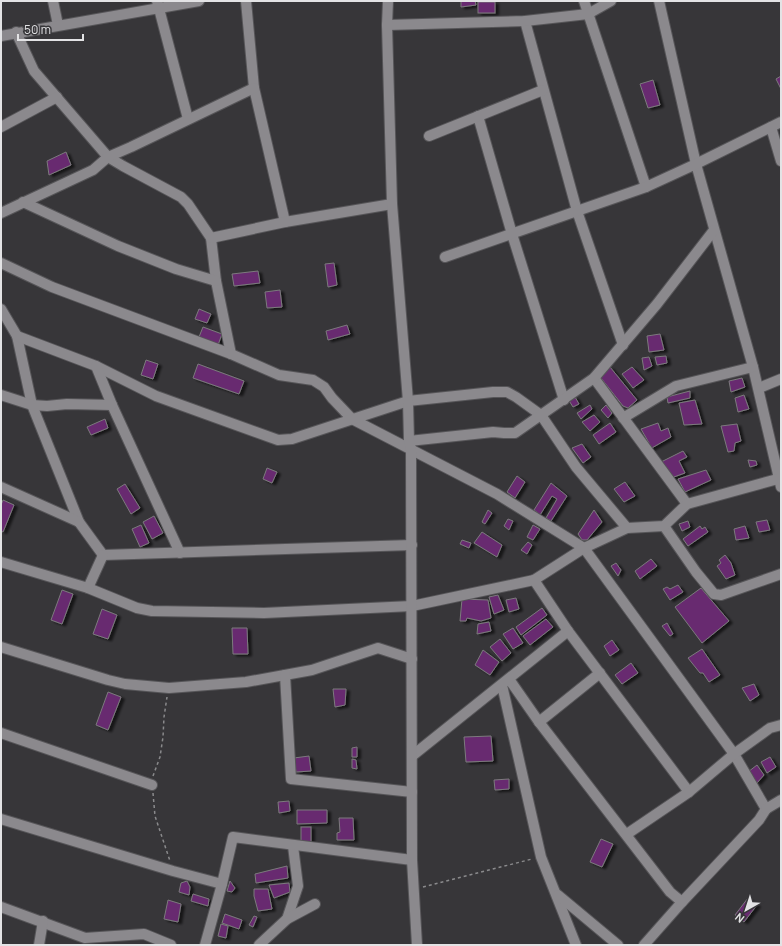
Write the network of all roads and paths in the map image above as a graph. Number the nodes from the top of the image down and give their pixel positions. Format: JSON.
{"nodes":[{"id":1,"x":52,"y":1,"type":"edge"},
{"id":2,"x":199,"y":1,"type":"edge"},
{"id":3,"x":246,"y":1,"type":"edge"},
{"id":4,"x":388,"y":1,"type":"edge"},
{"id":5,"x":584,"y":1,"type":"edge"},
{"id":6,"x":611,"y":1,"type":"edge"},
{"id":7,"x":659,"y":1,"type":"edge"},
{"id":8,"x":157,"y":4,"type":"edge"},
{"id":9,"x":588,"y":14,"type":"junction"},
{"id":10,"x":524,"y":21,"type":"junction"},
{"id":11,"x":58,"y":25,"type":"junction"},
{"id":12,"x":387,"y":25,"type":"junction"},
{"id":13,"x":16,"y":32,"type":"junction"},
{"id":14,"x":1,"y":36,"type":"edge"},
{"id":15,"x":254,"y":88,"type":"junction"},
{"id":16,"x":543,"y":90,"type":"junction"},
{"id":17,"x":57,"y":97,"type":"junction"},
{"id":18,"x":478,"y":116,"type":"junction"},
{"id":19,"x":188,"y":119,"type":"junction"},
{"id":20,"x":781,"y":122,"type":"edge"},
{"id":21,"x":1,"y":127,"type":"edge"},
{"id":22,"x":770,"y":127,"type":"junction"},
{"id":23,"x":429,"y":136,"type":"dead end"},
{"id":24,"x":108,"y":157,"type":"junction"},
{"id":25,"x":781,"y":160,"type":"edge"},
{"id":26,"x":696,"y":164,"type":"junction"},
{"id":27,"x":646,"y":187,"type":"junction"},
{"id":28,"x":23,"y":202,"type":"junction"},
{"id":29,"x":392,"y":204,"type":"junction"},
{"id":30,"x":577,"y":211,"type":"junction"},
{"id":31,"x":1,"y":213,"type":"edge"},
{"id":32,"x":285,"y":222,"type":"junction"},
{"id":33,"x":714,"y":230,"type":"junction"},
{"id":34,"x":512,"y":234,"type":"junction"},
{"id":35,"x":211,"y":238,"type":"junction"},
{"id":36,"x":445,"y":257,"type":"dead end"},
{"id":37,"x":1,"y":263,"type":"edge"},
{"id":38,"x":216,"y":281,"type":"junction"},
{"id":39,"x":1,"y":309,"type":"edge"},
{"id":40,"x":17,"y":336,"type":"junction"},
{"id":41,"x":623,"y":345,"type":"junction"},
{"id":42,"x":231,"y":354,"type":"junction"},
{"id":43,"x":96,"y":366,"type":"junction"},
{"id":44,"x":753,"y":367,"type":"junction"},
{"id":45,"x":594,"y":378,"type":"junction"},
{"id":46,"x":781,"y":379,"type":"edge"},
{"id":47,"x":759,"y":388,"type":"junction"},
{"id":48,"x":1,"y":395,"type":"edge"},
{"id":49,"x":564,"y":400,"type":"junction"},
{"id":50,"x":408,"y":401,"type":"junction"},
{"id":51,"x":32,"y":405,"type":"junction"},
{"id":52,"x":112,"y":405,"type":"junction"},
{"id":53,"x":541,"y":415,"type":"junction"},
{"id":54,"x":623,"y":418,"type":"junction"},
{"id":55,"x":352,"y":419,"type":"junction"},
{"id":56,"x":410,"y":445,"type":"junction"},
{"id":57,"x":780,"y":481,"type":"edge"},
{"id":58,"x":1,"y":487,"type":"edge"},
{"id":59,"x":687,"y":504,"type":"junction"},
{"id":60,"x":79,"y":522,"type":"junction"},
{"id":61,"x":664,"y":526,"type":"junction"},
{"id":62,"x":627,"y":528,"type":"junction"},
{"id":63,"x":412,"y":545,"type":"junction"},
{"id":64,"x":584,"y":548,"type":"junction"},
{"id":65,"x":180,"y":553,"type":"junction"},
{"id":66,"x":103,"y":555,"type":"junction"},
{"id":67,"x":1,"y":562,"type":"edge"},
{"id":68,"x":781,"y":574,"type":"edge"},
{"id":69,"x":534,"y":580,"type":"junction"},
{"id":70,"x":88,"y":588,"type":"junction"},
{"id":71,"x":412,"y":606,"type":"junction"},
{"id":72,"x":568,"y":631,"type":"junction"},
{"id":73,"x":1,"y":647,"type":"edge"},
{"id":74,"x":412,"y":659,"type":"junction"},
{"id":75,"x":600,"y":673,"type":"junction"},
{"id":76,"x":285,"y":675,"type":"junction"},
{"id":77,"x":505,"y":682,"type":"junction"},
{"id":78,"x":169,"y":688,"type":"junction"},
{"id":79,"x":539,"y":722,"type":"junction"},
{"id":80,"x":781,"y":725,"type":"edge"},
{"id":81,"x":1,"y":733,"type":"edge"},
{"id":82,"x":734,"y":754,"type":"junction"},
{"id":83,"x":412,"y":756,"type":"junction"},
{"id":84,"x":152,"y":785,"type":"junction"},
{"id":85,"x":412,"y":792,"type":"junction"},
{"id":86,"x":689,"y":792,"type":"junction"},
{"id":87,"x":781,"y":800,"type":"edge"},
{"id":88,"x":766,"y":809,"type":"junction"},
{"id":89,"x":1,"y":819,"type":"edge"},
{"id":90,"x":627,"y":834,"type":"junction"},
{"id":91,"x":293,"y":846,"type":"junction"},
{"id":92,"x":541,"y":857,"type":"junction"},
{"id":93,"x":412,"y":860,"type":"junction"},
{"id":94,"x":173,"y":870,"type":"junction"},
{"id":95,"x":222,"y":884,"type":"junction"},
{"id":96,"x":414,"y":890,"type":"junction"},
{"id":97,"x":556,"y":894,"type":"junction"},
{"id":98,"x":682,"y":902,"type":"junction"},
{"id":99,"x":315,"y":904,"type":"dead end"},
{"id":100,"x":1,"y":907,"type":"edge"},
{"id":101,"x":287,"y":919,"type":"junction"},
{"id":102,"x":43,"y":921,"type":"junction"},
{"id":103,"x":86,"y":941,"type":"edge"},
{"id":104,"x":39,"y":945,"type":"edge"},
{"id":105,"x":171,"y":945,"type":"edge"},
{"id":106,"x":205,"y":945,"type":"edge"},
{"id":107,"x":259,"y":945,"type":"edge"},
{"id":108,"x":417,"y":945,"type":"edge"},
{"id":109,"x":576,"y":945,"type":"edge"},
{"id":110,"x":618,"y":945,"type":"edge"},
{"id":111,"x":644,"y":945,"type":"edge"}],
"edges":[{"from":1,"to":11,"type":"street"},
{"from":2,"to":8,"type":"street"},
{"from":3,"to":15,"type":"street"},
{"from":4,"to":12,"type":"street"},
{"from":5,"to":9,"type":"street"},
{"from":6,"to":9,"type":"street"},
{"from":7,"to":26,"type":"street"},
{"from":8,"to":11,"type":"street"},
{"from":8,"to":19,"type":"street"},
{"from":9,"to":10,"type":"street"},
{"from":9,"to":27,"type":"street"},
{"from":10,"to":12,"type":"street"},
{"from":10,"to":16,"type":"street"},
{"from":11,"to":13,"type":"street"},
{"from":12,"to":29,"type":"street"},
{"from":13,"to":14,"type":"street"},
{"from":13,"to":17,"type":"street"},
{"from":15,"to":19,"type":"street"},
{"from":15,"to":32,"type":"street"},
{"from":16,"to":18,"type":"street"},
{"from":16,"to":30,"type":"street"},
{"from":17,"to":21,"type":"street"},
{"from":17,"to":24,"type":"street"},
{"from":18,"to":23,"type":"street"},
{"from":18,"to":34,"type":"street"},
{"from":19,"to":24,"type":"street"},
{"from":20,"to":22,"type":"street"},
{"from":22,"to":25,"type":"street"},
{"from":22,"to":26,"type":"street"},
{"from":24,"to":28,"type":"street"},
{"from":24,"to":35,"type":"street"},
{"from":26,"to":27,"type":"street"},
{"from":26,"to":33,"type":"street"},
{"from":27,"to":30,"type":"street"},
{"from":28,"to":31,"type":"street"},
{"from":28,"to":38,"type":"street"},
{"from":29,"to":32,"type":"street"},
{"from":29,"to":50,"type":"street"},
{"from":30,"to":34,"type":"street"},
{"from":30,"to":41,"type":"street"},
{"from":32,"to":35,"type":"street"},
{"from":33,"to":41,"type":"street"},
{"from":33,"to":44,"type":"street"},
{"from":34,"to":36,"type":"street"},
{"from":34,"to":49,"type":"street"},
{"from":35,"to":38,"type":"street"},
{"from":37,"to":42,"type":"street"},
{"from":38,"to":42,"type":"street"},
{"from":39,"to":40,"type":"street"},
{"from":40,"to":43,"type":"street"},
{"from":40,"to":51,"type":"street"},
{"from":41,"to":45,"type":"street"},
{"from":42,"to":55,"type":"street"},
{"from":43,"to":52,"type":"street"},
{"from":43,"to":55,"type":"street"},
{"from":44,"to":47,"type":"street"},
{"from":44,"to":54,"type":"street"},
{"from":45,"to":49,"type":"street"},
{"from":45,"to":54,"type":"street"},
{"from":46,"to":47,"type":"street"},
{"from":47,"to":57,"type":"street"},
{"from":48,"to":51,"type":"street"},
{"from":49,"to":53,"type":"street"},
{"from":50,"to":53,"type":"street"},
{"from":50,"to":55,"type":"street"},
{"from":50,"to":56,"type":"street"},
{"from":51,"to":52,"type":"street"},
{"from":51,"to":60,"type":"street"},
{"from":52,"to":65,"type":"street"},
{"from":53,"to":56,"type":"street"},
{"from":53,"to":62,"type":"street"},
{"from":54,"to":59,"type":"street"},
{"from":55,"to":56,"type":"street"},
{"from":56,"to":63,"type":"street"},
{"from":56,"to":64,"type":"street"},
{"from":57,"to":59,"type":"street"},
{"from":58,"to":60,"type":"street"},
{"from":59,"to":61,"type":"street"},
{"from":60,"to":66,"type":"street"},
{"from":61,"to":62,"type":"street"},
{"from":61,"to":68,"type":"street"},
{"from":62,"to":64,"type":"street"},
{"from":63,"to":65,"type":"street"},
{"from":63,"to":71,"type":"street"},
{"from":64,"to":69,"type":"street"},
{"from":64,"to":82,"type":"street"},
{"from":65,"to":66,"type":"street"},
{"from":66,"to":70,"type":"street"},
{"from":67,"to":70,"type":"street"},
{"from":69,"to":71,"type":"street"},
{"from":69,"to":72,"type":"street"},
{"from":70,"to":71,"type":"street"},
{"from":71,"to":74,"type":"street"},
{"from":72,"to":75,"type":"street"},
{"from":72,"to":77,"type":"street"},
{"from":73,"to":78,"type":"street"},
{"from":74,"to":76,"type":"street"},
{"from":74,"to":83,"type":"street"},
{"from":75,"to":79,"type":"street"},
{"from":75,"to":86,"type":"street"},
{"from":76,"to":78,"type":"street"},
{"from":76,"to":85,"type":"street"},
{"from":77,"to":79,"type":"street"},
{"from":77,"to":83,"type":"street"},
{"from":77,"to":92,"type":"street"},
{"from":78,"to":84,"type":"path"},
{"from":79,"to":90,"type":"street"},
{"from":80,"to":82,"type":"street"},
{"from":81,"to":84,"type":"street"},
{"from":82,"to":86,"type":"street"},
{"from":82,"to":88,"type":"street"},
{"from":83,"to":85,"type":"street"},
{"from":84,"to":94,"type":"path"},
{"from":85,"to":93,"type":"street"},
{"from":86,"to":90,"type":"street"},
{"from":87,"to":88,"type":"street"},
{"from":88,"to":98,"type":"street"},
{"from":89,"to":94,"type":"street"},
{"from":90,"to":98,"type":"street"},
{"from":91,"to":93,"type":"street"},
{"from":91,"to":95,"type":"street"},
{"from":91,"to":101,"type":"street"},
{"from":92,"to":96,"type":"path"},
{"from":92,"to":97,"type":"street"},
{"from":93,"to":96,"type":"street"},
{"from":94,"to":95,"type":"street"},
{"from":95,"to":106,"type":"street"},
{"from":96,"to":108,"type":"street"},
{"from":97,"to":109,"type":"street"},
{"from":97,"to":110,"type":"street"},
{"from":98,"to":111,"type":"street"},
{"from":99,"to":101,"type":"street"},
{"from":100,"to":102,"type":"street"},
{"from":101,"to":107,"type":"street"},
{"from":102,"to":103,"type":"street"},
{"from":102,"to":104,"type":"street"},
{"from":103,"to":105,"type":"street"}]}
